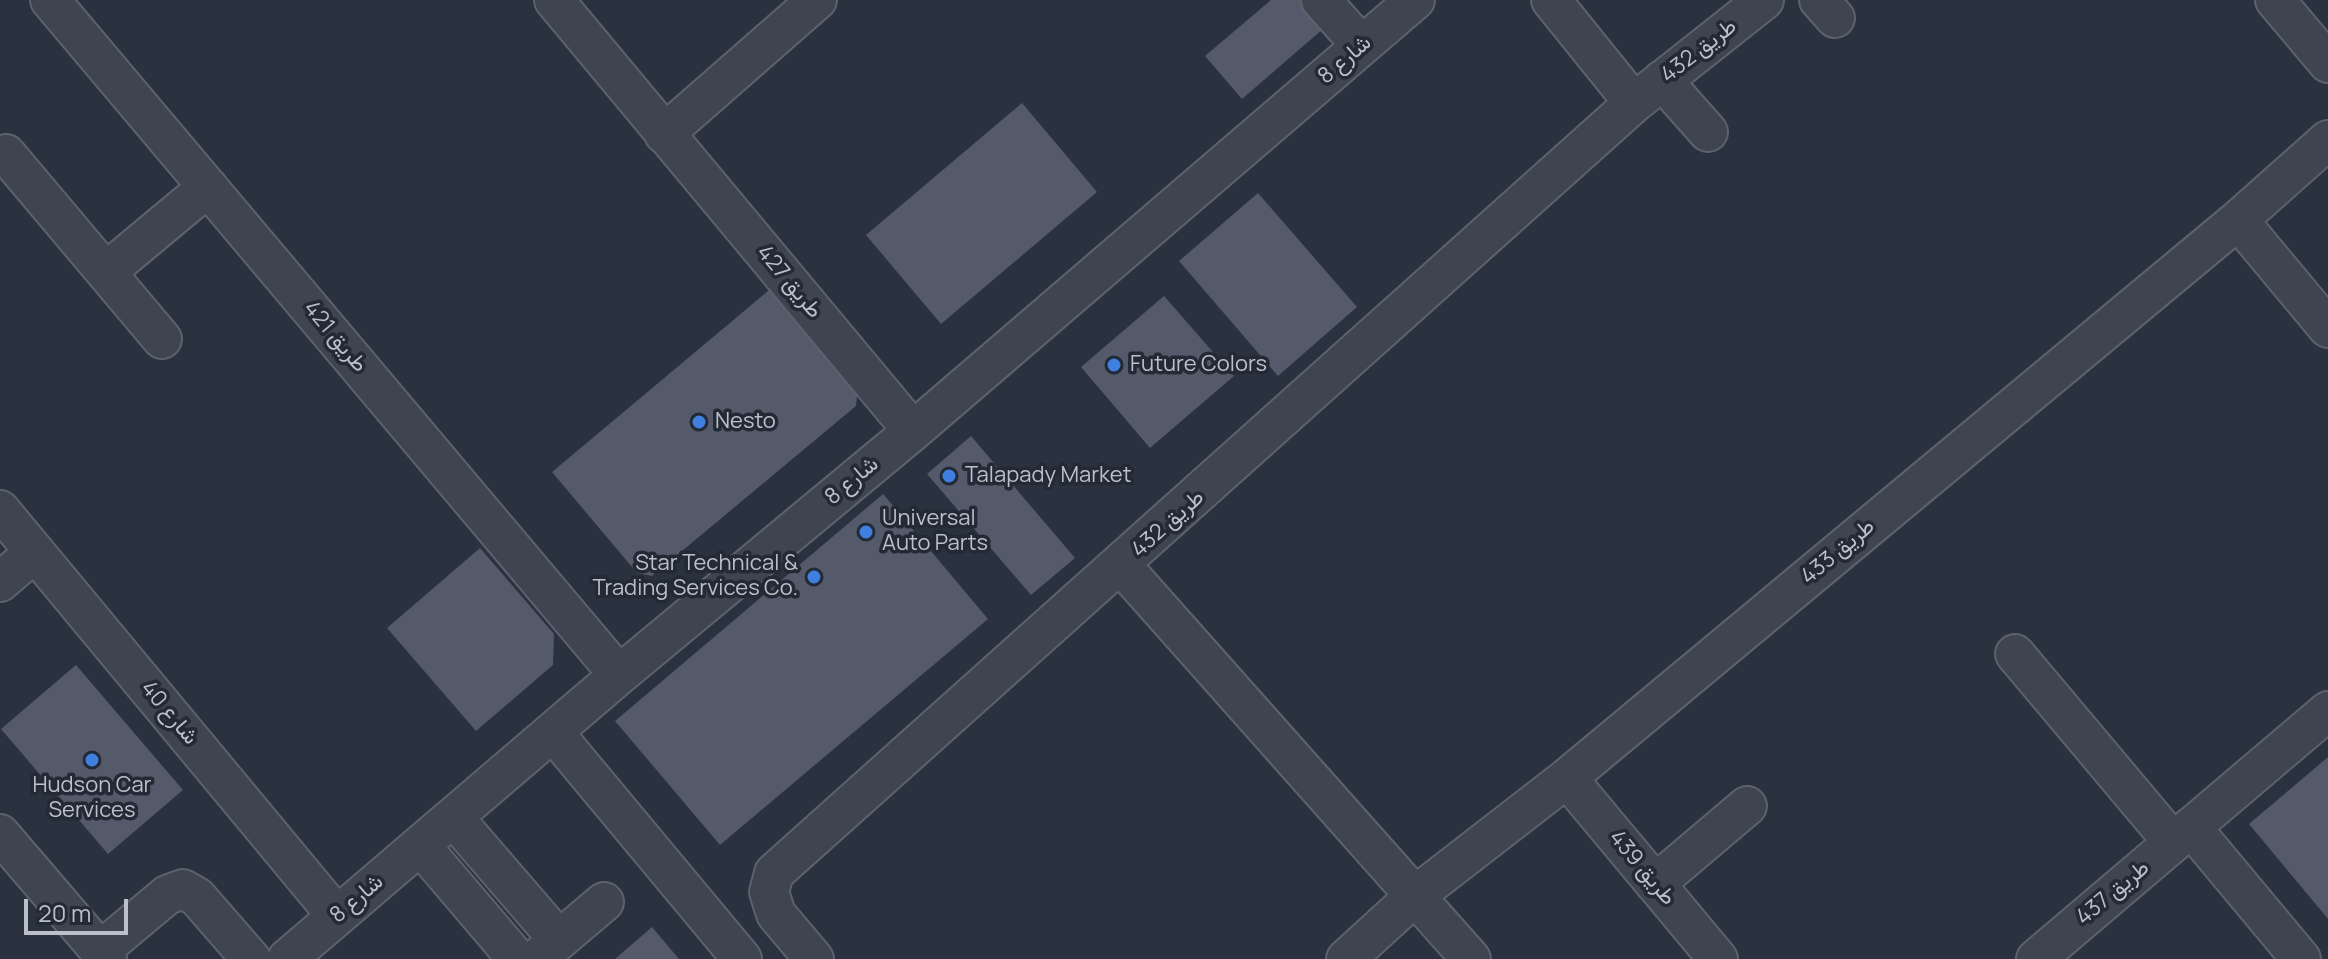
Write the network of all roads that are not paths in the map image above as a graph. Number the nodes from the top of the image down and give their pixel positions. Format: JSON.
{"nodes":[{"id":1,"x":50,"y":0,"type":"edge"},
{"id":2,"x":554,"y":0,"type":"edge"},
{"id":3,"x":817,"y":0,"type":"edge"},
{"id":4,"x":1321,"y":0,"type":"edge"},
{"id":5,"x":1415,"y":0,"type":"edge"},
{"id":6,"x":1551,"y":0,"type":"edge"},
{"id":7,"x":1764,"y":0,"type":"edge"},
{"id":8,"x":2275,"y":0,"type":"edge"},
{"id":9,"x":1361,"y":45,"type":"junction"},
{"id":10,"x":2328,"y":63,"type":"edge"},
{"id":11,"x":1650,"y":90,"type":"junction"},
{"id":12,"x":664,"y":134,"type":"junction"},
{"id":13,"x":1704,"y":136,"type":"dead end"},
{"id":14,"x":2328,"y":140,"type":"edge"},
{"id":15,"x":6,"y":154,"type":"dead end"},
{"id":16,"x":208,"y":187,"type":"junction"},
{"id":17,"x":2238,"y":220,"type":"junction"},
{"id":18,"x":106,"y":272,"type":"junction"},
{"id":19,"x":2328,"y":328,"type":"edge"},
{"id":20,"x":162,"y":339,"type":"dead end"},
{"id":21,"x":913,"y":431,"type":"junction"},
{"id":22,"x":0,"y":510,"type":"edge"},
{"id":23,"x":35,"y":552,"type":"junction"},
{"id":24,"x":1121,"y":565,"type":"junction"},
{"id":25,"x":0,"y":582,"type":"edge"},
{"id":26,"x":2015,"y":654,"type":"dead end"},
{"id":27,"x":619,"y":675,"type":"junction"},
{"id":28,"x":2328,"y":711,"type":"edge"},
{"id":29,"x":553,"y":732,"type":"junction"},
{"id":30,"x":1567,"y":778,"type":"junction"},
{"id":31,"x":1747,"y":806,"type":"dead end"},
{"id":32,"x":453,"y":817,"type":"junction"},
{"id":33,"x":0,"y":834,"type":"edge"},
{"id":34,"x":2182,"y":834,"type":"junction"},
{"id":35,"x":420,"y":845,"type":"junction"},
{"id":36,"x":1655,"y":884,"type":"junction"},
{"id":37,"x":1410,"y":900,"type":"junction"},
{"id":38,"x":604,"y":902,"type":"dead end"},
{"id":39,"x":337,"y":916,"type":"junction"},
{"id":40,"x":548,"y":950,"type":"edge"},
{"id":41,"x":103,"y":955,"type":"edge"},
{"id":42,"x":251,"y":959,"type":"edge"},
{"id":43,"x":287,"y":959,"type":"edge"},
{"id":44,"x":517,"y":959,"type":"edge"},
{"id":45,"x":742,"y":959,"type":"edge"},
{"id":46,"x":814,"y":959,"type":"edge"},
{"id":47,"x":1346,"y":959,"type":"edge"},
{"id":48,"x":1451,"y":959,"type":"edge"},
{"id":49,"x":1471,"y":959,"type":"edge"},
{"id":50,"x":1718,"y":959,"type":"edge"},
{"id":51,"x":2036,"y":959,"type":"edge"},
{"id":52,"x":2301,"y":959,"type":"edge"}],
"edges":[{"from":1,"to":16,"type":"street","name":"طريق 421"},
{"from":2,"to":12,"type":"street","name":"طريق 427"},
{"from":3,"to":12,"type":"street"},
{"from":4,"to":9,"type":"street"},
{"from":5,"to":9,"type":"street","name":"شارع 8"},
{"from":6,"to":11,"type":"street"},
{"from":7,"to":11,"type":"street","name":"طريق 432"},
{"from":8,"to":10,"type":"street"},
{"from":9,"to":21,"type":"street","name":"شارع 8"},
{"from":11,"to":13,"type":"street"},
{"from":11,"to":24,"type":"street","name":"طريق 432"},
{"from":12,"to":21,"type":"street","name":"طريق 427"},
{"from":14,"to":17,"type":"street","name":"طريق 433"},
{"from":15,"to":18,"type":"street"},
{"from":16,"to":18,"type":"street"},
{"from":16,"to":27,"type":"street","name":"طريق 421"},
{"from":17,"to":19,"type":"street"},
{"from":17,"to":30,"type":"street","name":"طريق 433"},
{"from":18,"to":20,"type":"street"},
{"from":21,"to":27,"type":"street","name":"شارع 8"},
{"from":22,"to":23,"type":"street","name":"شارع 40"},
{"from":23,"to":25,"type":"street"},
{"from":23,"to":39,"type":"street","name":"شارع 40"},
{"from":24,"to":37,"type":"street"},
{"from":24,"to":46,"type":"street","name":"طريق 432"},
{"from":26,"to":34,"type":"street"},
{"from":27,"to":29,"type":"street","name":"شارع 8"},
{"from":28,"to":34,"type":"street","name":"طريق 437"},
{"from":29,"to":32,"type":"street","name":"شارع 8"},
{"from":29,"to":45,"type":"street"},
{"from":30,"to":36,"type":"street","name":"طريق 439"},
{"from":30,"to":37,"type":"street","name":"طريق 433"},
{"from":31,"to":36,"type":"street"},
{"from":32,"to":35,"type":"street","name":"شارع 8"},
{"from":32,"to":40,"type":"street"},
{"from":33,"to":41,"type":"street"},
{"from":34,"to":51,"type":"street","name":"طريق 437"},
{"from":34,"to":52,"type":"street"},
{"from":35,"to":39,"type":"street","name":"شارع 8"},
{"from":35,"to":44,"type":"street"},
{"from":36,"to":50,"type":"street","name":"طريق 439"},
{"from":37,"to":47,"type":"street","name":"طريق 433"},
{"from":37,"to":48,"type":"street"},
{"from":37,"to":49,"type":"street"},
{"from":38,"to":40,"type":"street"},
{"from":39,"to":43,"type":"street","name":"شارع 8"},
{"from":41,"to":42,"type":"street"}]}
